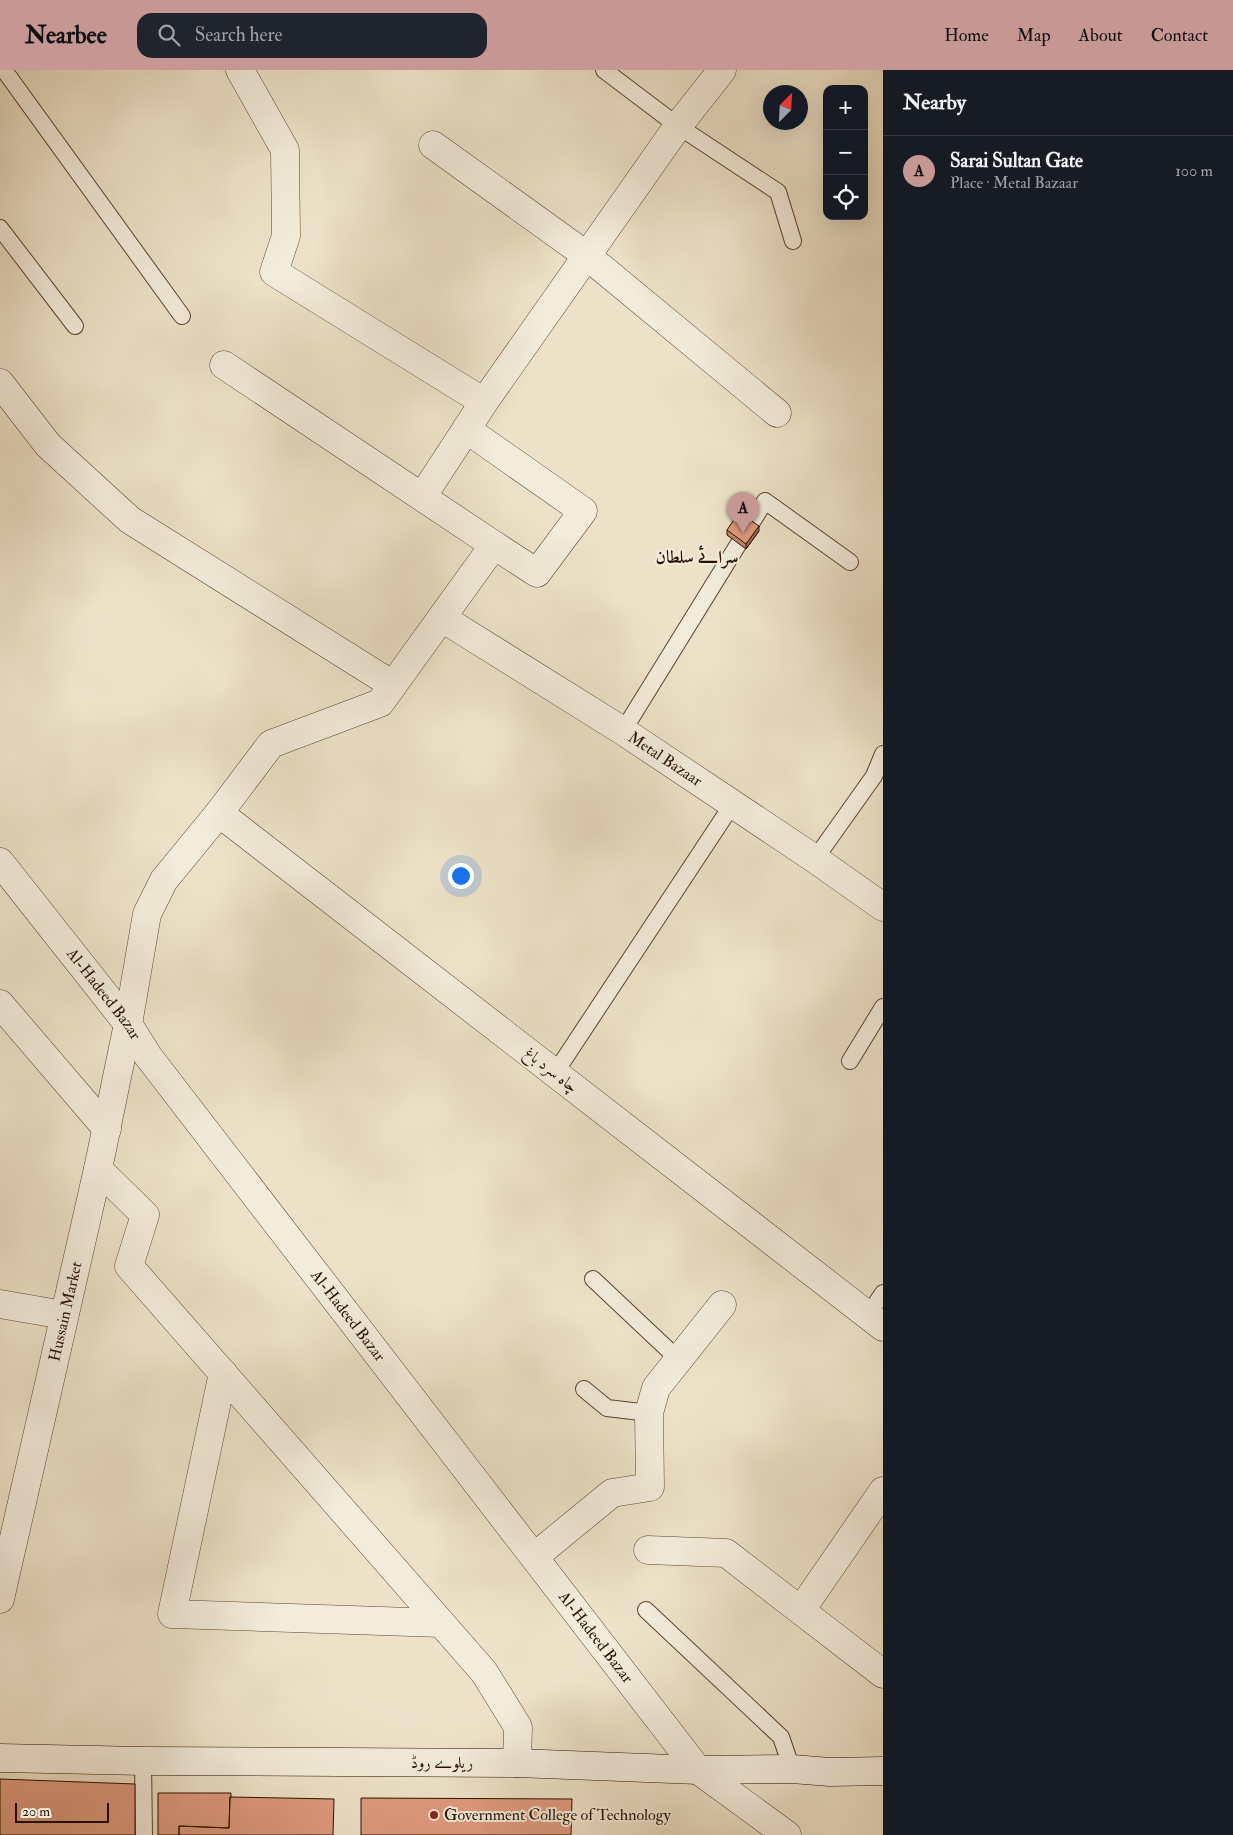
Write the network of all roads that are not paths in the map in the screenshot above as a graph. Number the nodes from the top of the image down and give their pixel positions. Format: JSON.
{"nodes":[{"id":1,"x":4,"y":70,"type":"edge"},
{"id":2,"x":240,"y":70,"type":"edge"},
{"id":3,"x":604,"y":70,"type":"edge"},
{"id":4,"x":722,"y":70,"type":"edge"},
{"id":5,"x":678,"y":126,"type":"junction"},
{"id":6,"x":433,"y":145,"type":"dead end"},
{"id":7,"x":0,"y":228,"type":"edge"},
{"id":8,"x":793,"y":240,"type":"dead end"},
{"id":9,"x":586,"y":256,"type":"junction"},
{"id":10,"x":182,"y":316,"type":"dead end"},
{"id":11,"x":75,"y":326,"type":"dead end"},
{"id":12,"x":224,"y":365,"type":"dead end"},
{"id":13,"x":0,"y":383,"type":"edge"},
{"id":14,"x":484,"y":402,"type":"junction"},
{"id":15,"x":777,"y":413,"type":"dead end"},
{"id":16,"x":466,"y":429,"type":"junction"},
{"id":17,"x":422,"y":497,"type":"junction"},
{"id":18,"x":494,"y":545,"type":"junction"},
{"id":19,"x":850,"y":562,"type":"dead end"},
{"id":20,"x":442,"y":618,"type":"junction"},
{"id":21,"x":393,"y":685,"type":"junction"},
{"id":22,"x":623,"y":731,"type":"junction"},
{"id":23,"x":883,"y":754,"type":"edge"},
{"id":24,"x":732,"y":805,"type":"junction"},
{"id":25,"x":219,"y":813,"type":"junction"},
{"id":26,"x":815,"y":859,"type":"junction"},
{"id":27,"x":0,"y":862,"type":"edge"},
{"id":28,"x":883,"y":907,"type":"edge"},
{"id":29,"x":0,"y":1004,"type":"edge"},
{"id":30,"x":883,"y":1007,"type":"edge"},
{"id":31,"x":128,"y":1024,"type":"junction"},
{"id":32,"x":850,"y":1061,"type":"dead end"},
{"id":33,"x":555,"y":1073,"type":"junction"},
{"id":34,"x":107,"y":1129,"type":"junction"},
{"id":35,"x":98,"y":1169,"type":"junction"},
{"id":36,"x":593,"y":1279,"type":"dead end"},
{"id":37,"x":0,"y":1304,"type":"edge"},
{"id":38,"x":722,"y":1305,"type":"dead end"},
{"id":39,"x":878,"y":1312,"type":"edge"},
{"id":40,"x":64,"y":1315,"type":"junction"},
{"id":41,"x":678,"y":1359,"type":"junction"},
{"id":42,"x":223,"y":1373,"type":"junction"},
{"id":43,"x":584,"y":1390,"type":"dead end"},
{"id":44,"x":649,"y":1413,"type":"junction"},
{"id":45,"x":883,"y":1491,"type":"edge"},
{"id":46,"x":648,"y":1550,"type":"dead end"},
{"id":47,"x":534,"y":1558,"type":"junction"},
{"id":48,"x":0,"y":1599,"type":"edge"},
{"id":49,"x":646,"y":1610,"type":"dead end"},
{"id":50,"x":801,"y":1610,"type":"junction"},
{"id":51,"x":441,"y":1623,"type":"junction"},
{"id":52,"x":883,"y":1674,"type":"edge"},
{"id":53,"x":0,"y":1758,"type":"edge"},
{"id":54,"x":143,"y":1761,"type":"junction"},
{"id":55,"x":517,"y":1763,"type":"junction"},
{"id":56,"x":792,"y":1769,"type":"junction"},
{"id":57,"x":698,"y":1770,"type":"junction"},
{"id":58,"x":883,"y":1771,"type":"edge"},
{"id":59,"x":144,"y":1835,"type":"edge"},
{"id":60,"x":787,"y":1835,"type":"edge"}],
"edges":[{"from":1,"to":10,"type":"lane"},
{"from":2,"to":14,"type":"street"},
{"from":3,"to":5,"type":"lane"},
{"from":4,"to":5,"type":"street"},
{"from":5,"to":8,"type":"lane"},
{"from":5,"to":9,"type":"street"},
{"from":6,"to":9,"type":"street"},
{"from":7,"to":11,"type":"lane"},
{"from":9,"to":14,"type":"street"},
{"from":9,"to":15,"type":"street"},
{"from":12,"to":17,"type":"street"},
{"from":13,"to":21,"type":"street"},
{"from":14,"to":16,"type":"street"},
{"from":16,"to":17,"type":"street"},
{"from":16,"to":18,"type":"street"},
{"from":17,"to":18,"type":"street"},
{"from":18,"to":20,"type":"street","name":"Hussain Market"},
{"from":19,"to":22,"type":"lane"},
{"from":20,"to":21,"type":"street","name":"Hussain Market"},
{"from":20,"to":22,"type":"street","name":"Metal Bazaar"},
{"from":21,"to":25,"type":"street","name":"Hussain Market"},
{"from":22,"to":24,"type":"street","name":"Metal Bazaar"},
{"from":23,"to":26,"type":"lane"},
{"from":24,"to":26,"type":"street","name":"Metal Bazaar"},
{"from":24,"to":33,"type":"lane"},
{"from":25,"to":31,"type":"street","name":"Hussain Market"},
{"from":25,"to":33,"type":"street","name":"چاہ سرد باغ"},
{"from":26,"to":28,"type":"street","name":"Metal Bazaar"},
{"from":27,"to":31,"type":"street","name":"Al-Hadeed Bazar"},
{"from":29,"to":34,"type":"street"},
{"from":30,"to":32,"type":"lane"},
{"from":31,"to":34,"type":"street","name":"Hussain Market"},
{"from":31,"to":47,"type":"street","name":"Al-Hadeed Bazar"},
{"from":33,"to":39,"type":"street","name":"چاہ سرد باغ"},
{"from":34,"to":35,"type":"street","name":"Hussain Market"},
{"from":35,"to":40,"type":"street","name":"Hussain Market"},
{"from":35,"to":42,"type":"street"},
{"from":36,"to":41,"type":"lane"},
{"from":37,"to":40,"type":"street"},
{"from":38,"to":41,"type":"street"},
{"from":40,"to":48,"type":"street","name":"Hussain Market"},
{"from":41,"to":44,"type":"street"},
{"from":42,"to":51,"type":"street"},
{"from":42,"to":51,"type":"street"},
{"from":43,"to":44,"type":"lane"},
{"from":44,"to":47,"type":"street"},
{"from":45,"to":50,"type":"street"},
{"from":46,"to":50,"type":"street"},
{"from":47,"to":57,"type":"street","name":"Al-Hadeed Bazar"},
{"from":49,"to":56,"type":"lane"},
{"from":50,"to":52,"type":"street"},
{"from":51,"to":55,"type":"street"},
{"from":53,"to":54,"type":"street","name":"ریلوے روڈ"},
{"from":54,"to":55,"type":"street","name":"ریلوے روڈ"},
{"from":54,"to":59,"type":"lane"},
{"from":55,"to":57,"type":"street","name":"ریلوے روڈ"},
{"from":56,"to":57,"type":"street","name":"ریلوے روڈ"},
{"from":56,"to":58,"type":"street","name":"ریلوے روڈ"},
{"from":57,"to":60,"type":"street","name":"Al-Hadeed Bazar"}]}
